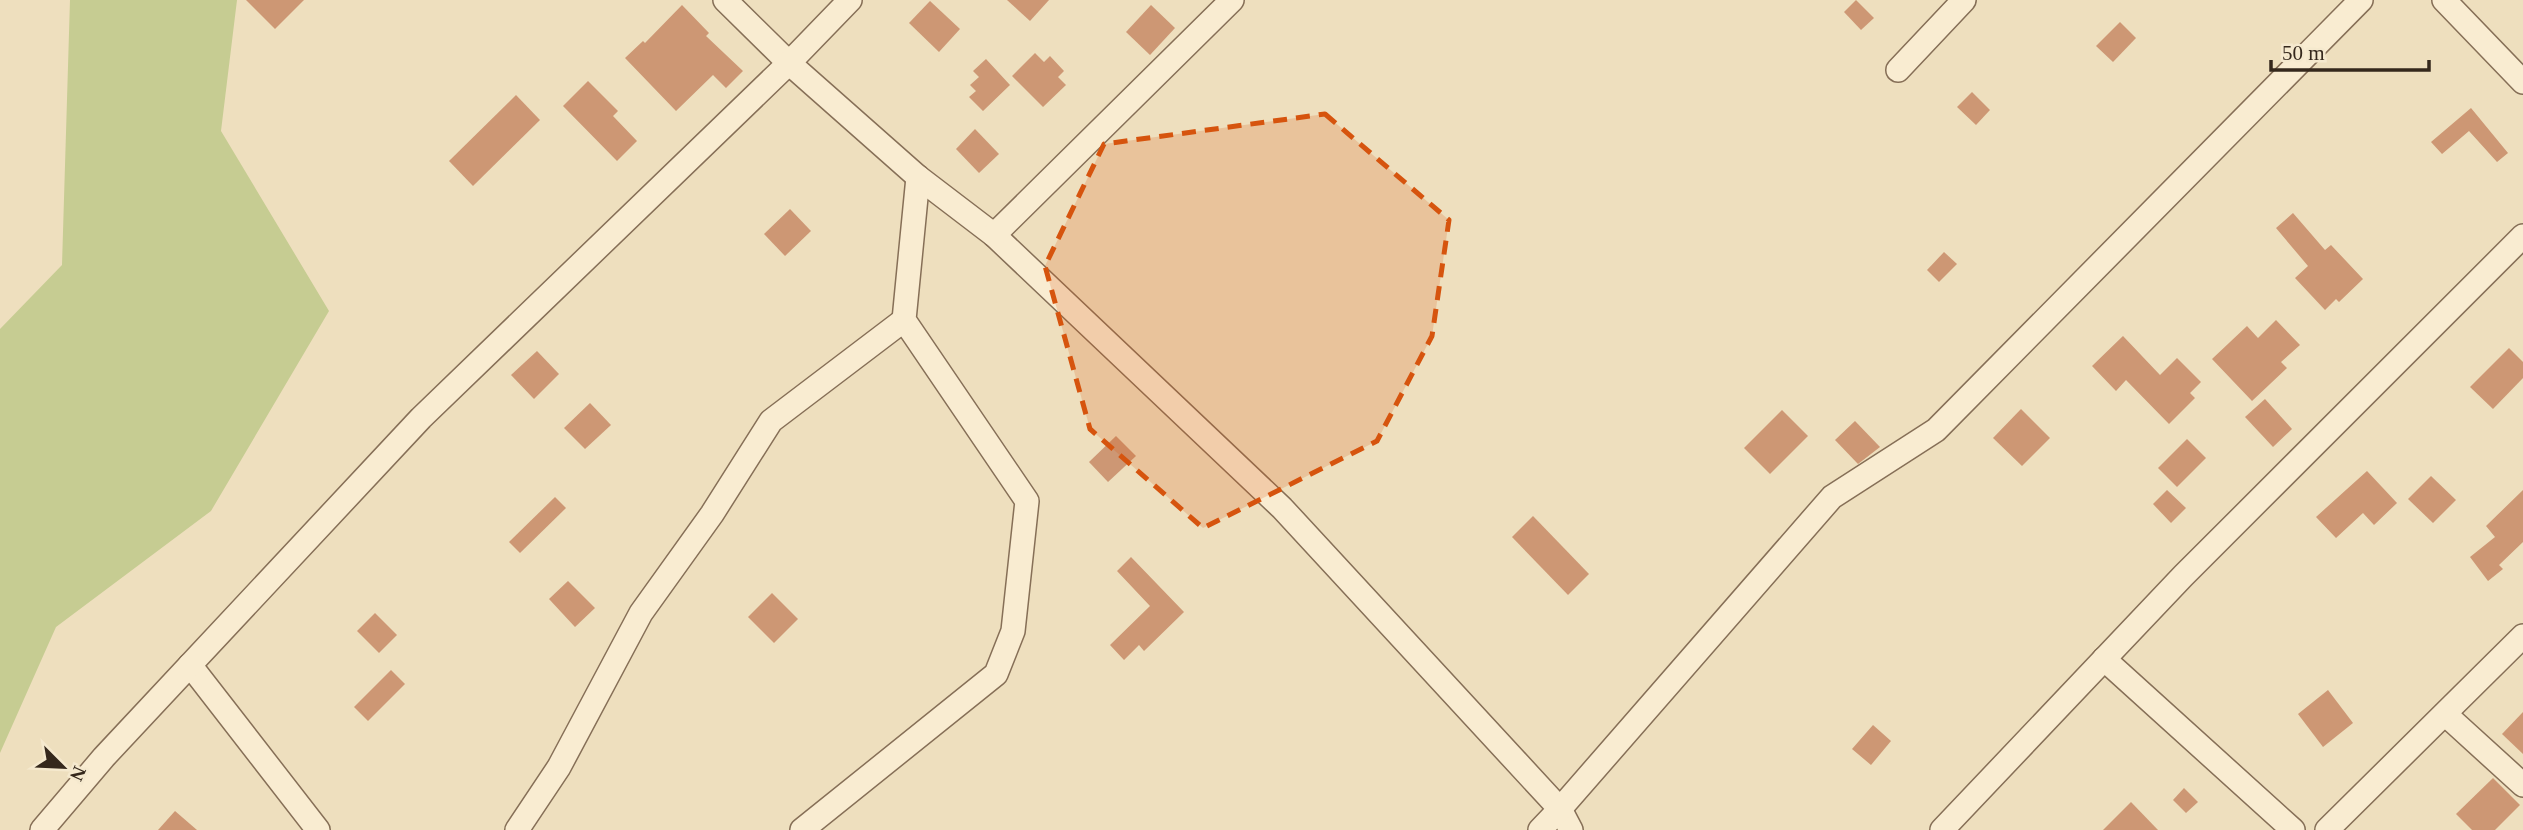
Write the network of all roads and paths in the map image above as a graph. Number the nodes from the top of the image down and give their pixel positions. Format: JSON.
{"nodes":[{"id":1,"x":725,"y":0,"type":"edge"},
{"id":2,"x":850,"y":0,"type":"edge"},
{"id":3,"x":1232,"y":0,"type":"edge"},
{"id":4,"x":1964,"y":0,"type":"edge"},
{"id":5,"x":2361,"y":0,"type":"edge"},
{"id":6,"x":2444,"y":0,"type":"edge"},
{"id":7,"x":789,"y":63,"type":"junction"},
{"id":8,"x":1898,"y":70,"type":"dead end"},
{"id":9,"x":2523,"y":82,"type":"edge"},
{"id":10,"x":918,"y":177,"type":"junction"},
{"id":11,"x":994,"y":235,"type":"junction"},
{"id":12,"x":2523,"y":236,"type":"edge"},
{"id":13,"x":904,"y":320,"type":"junction"},
{"id":14,"x":2523,"y":636,"type":"edge"},
{"id":15,"x":2104,"y":659,"type":"junction"},
{"id":16,"x":190,"y":665,"type":"junction"},
{"id":17,"x":2445,"y":714,"type":"junction"},
{"id":18,"x":2523,"y":785,"type":"edge"},
{"id":19,"x":1560,"y":809,"type":"junction"},
{"id":20,"x":42,"y":830,"type":"edge"},
{"id":21,"x":318,"y":830,"type":"edge"},
{"id":22,"x":517,"y":830,"type":"edge"},
{"id":23,"x":802,"y":830,"type":"edge"},
{"id":24,"x":1540,"y":830,"type":"edge"},
{"id":25,"x":1571,"y":830,"type":"edge"},
{"id":26,"x":1942,"y":830,"type":"edge"},
{"id":27,"x":2293,"y":830,"type":"edge"},
{"id":28,"x":2327,"y":830,"type":"edge"}],
"edges":[{"from":1,"to":7,"type":"street"},
{"from":2,"to":7,"type":"street"},
{"from":3,"to":11,"type":"street"},
{"from":4,"to":8,"type":"street"},
{"from":5,"to":19,"type":"street"},
{"from":6,"to":9,"type":"street"},
{"from":7,"to":10,"type":"street"},
{"from":7,"to":16,"type":"street"},
{"from":10,"to":11,"type":"street"},
{"from":10,"to":13,"type":"street"},
{"from":11,"to":19,"type":"street"},
{"from":12,"to":15,"type":"street"},
{"from":13,"to":22,"type":"street"},
{"from":13,"to":23,"type":"street"},
{"from":14,"to":17,"type":"street"},
{"from":15,"to":26,"type":"street"},
{"from":15,"to":27,"type":"street"},
{"from":16,"to":20,"type":"street"},
{"from":16,"to":21,"type":"street"},
{"from":17,"to":18,"type":"street"},
{"from":17,"to":28,"type":"street"},
{"from":19,"to":24,"type":"street"},
{"from":19,"to":25,"type":"street"}]}
